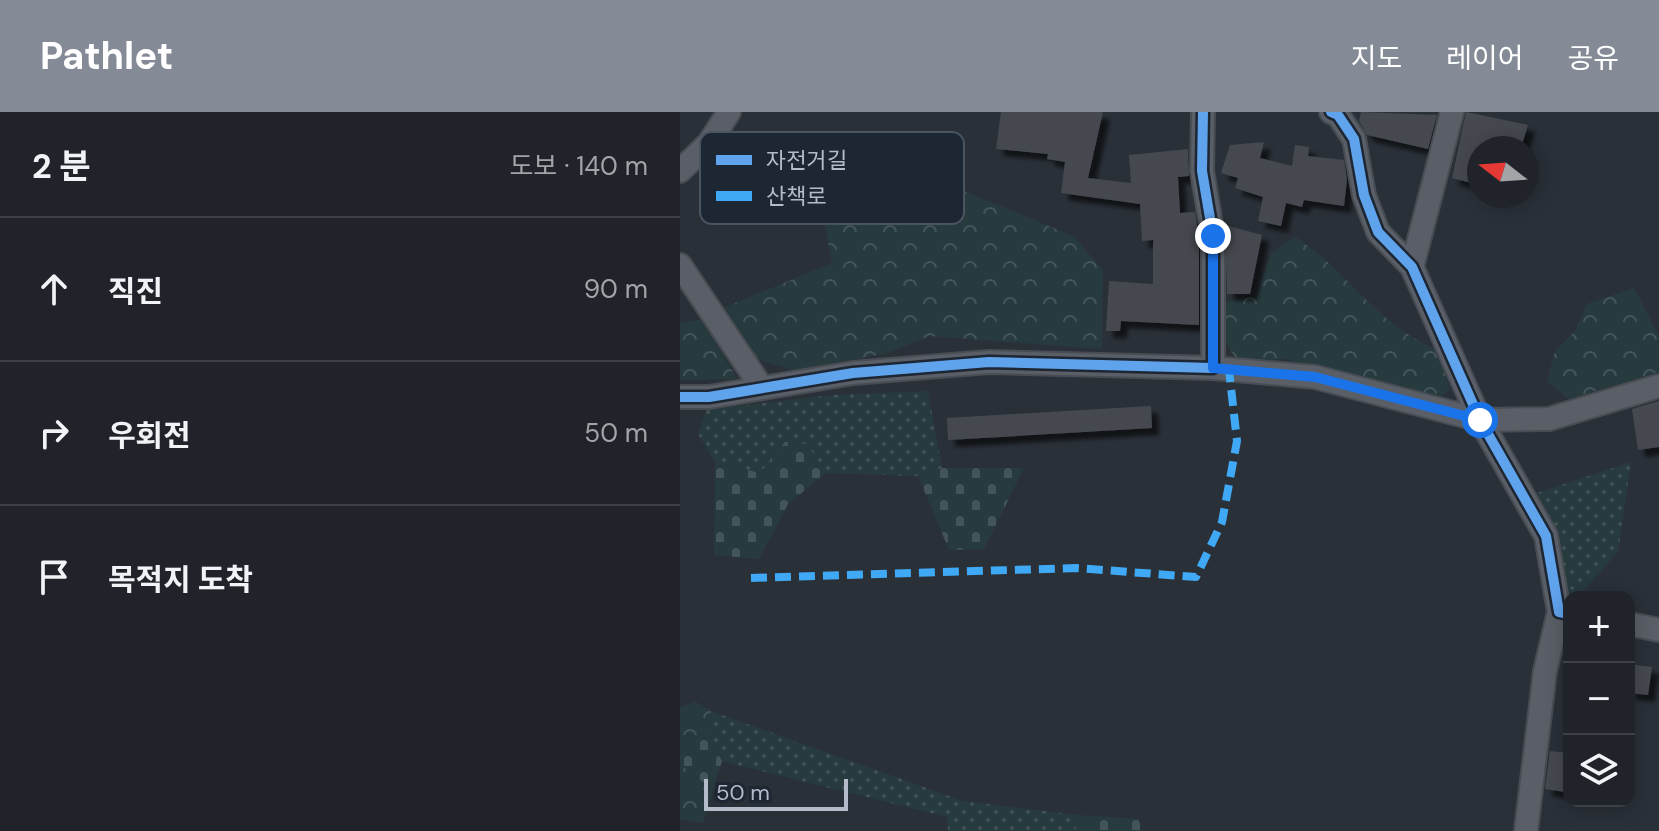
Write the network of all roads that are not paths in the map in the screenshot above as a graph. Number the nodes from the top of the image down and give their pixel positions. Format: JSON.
{"nodes":[{"id":1,"x":729,"y":112,"type":"edge"},
{"id":2,"x":1203,"y":112,"type":"edge"},
{"id":3,"x":1331,"y":112,"type":"edge"},
{"id":4,"x":1452,"y":112,"type":"edge"},
{"id":5,"x":716,"y":132,"type":"edge"},
{"id":6,"x":700,"y":152,"type":"edge"},
{"id":7,"x":680,"y":171,"type":"edge"},
{"id":8,"x":680,"y":265,"type":"edge"},
{"id":9,"x":1412,"y":267,"type":"junction"},
{"id":10,"x":1213,"y":368,"type":"junction"},
{"id":11,"x":1659,"y":386,"type":"edge"},
{"id":12,"x":762,"y":388,"type":"junction"},
{"id":13,"x":680,"y":397,"type":"edge"},
{"id":14,"x":1480,"y":420,"type":"junction"},
{"id":15,"x":1563,"y":609,"type":"edge"},
{"id":16,"x":1563,"y":616,"type":"edge"},
{"id":17,"x":1635,"y":625,"type":"edge"},
{"id":18,"x":1659,"y":630,"type":"edge"},
{"id":19,"x":1526,"y":831,"type":"edge"}],
"edges":[{"from":1,"to":5,"type":"street"},
{"from":2,"to":10,"type":"street"},
{"from":3,"to":9,"type":"street"},
{"from":4,"to":9,"type":"street"},
{"from":6,"to":7,"type":"street"},
{"from":8,"to":12,"type":"street"},
{"from":9,"to":14,"type":"street"},
{"from":10,"to":12,"type":"street"},
{"from":10,"to":14,"type":"street"},
{"from":11,"to":14,"type":"street"},
{"from":12,"to":13,"type":"street"},
{"from":14,"to":15,"type":"street"},
{"from":16,"to":19,"type":"street"},
{"from":17,"to":18,"type":"street"}]}
